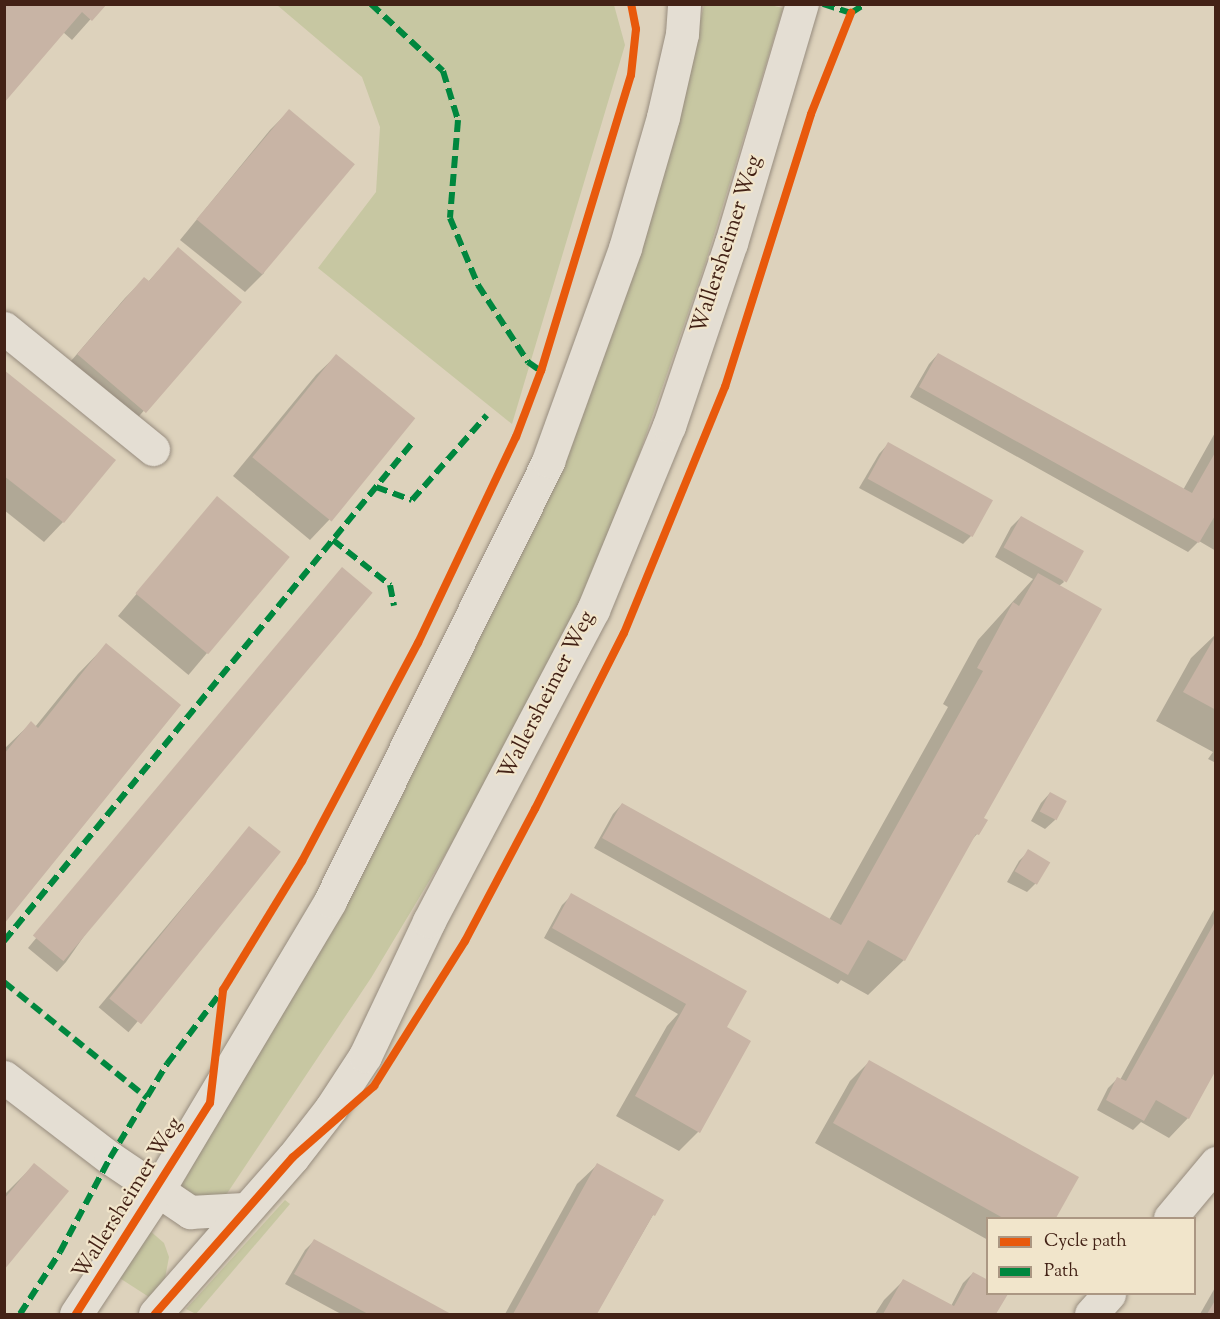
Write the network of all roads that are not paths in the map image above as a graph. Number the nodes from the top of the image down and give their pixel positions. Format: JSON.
{"nodes":[{"id":1,"x":684,"y":4,"type":"edge"},
{"id":2,"x":802,"y":4,"type":"edge"},
{"id":3,"x":4,"y":328,"type":"edge"},
{"id":4,"x":153,"y":449,"type":"dead end"},
{"id":5,"x":4,"y":1077,"type":"edge"},
{"id":6,"x":1215,"y":1163,"type":"edge"},
{"id":7,"x":158,"y":1190,"type":"junction"},
{"id":8,"x":244,"y":1209,"type":"junction"},
{"id":9,"x":1171,"y":1217,"type":"edge"},
{"id":10,"x":1106,"y":1295,"type":"edge"},
{"id":11,"x":76,"y":1314,"type":"edge"},
{"id":12,"x":155,"y":1314,"type":"edge"},
{"id":13,"x":1091,"y":1314,"type":"edge"}],
"edges":[{"from":1,"to":7,"type":"street","name":"Wallersheimer Weg"},
{"from":2,"to":8,"type":"street","name":"Wallersheimer Weg"},
{"from":3,"to":4,"type":"street"},
{"from":5,"to":7,"type":"street"},
{"from":6,"to":9,"type":"street"},
{"from":7,"to":8,"type":"street"},
{"from":7,"to":11,"type":"street","name":"Wallersheimer Weg"},
{"from":8,"to":12,"type":"street","name":"Wallersheimer Weg"},
{"from":10,"to":13,"type":"street"}]}
